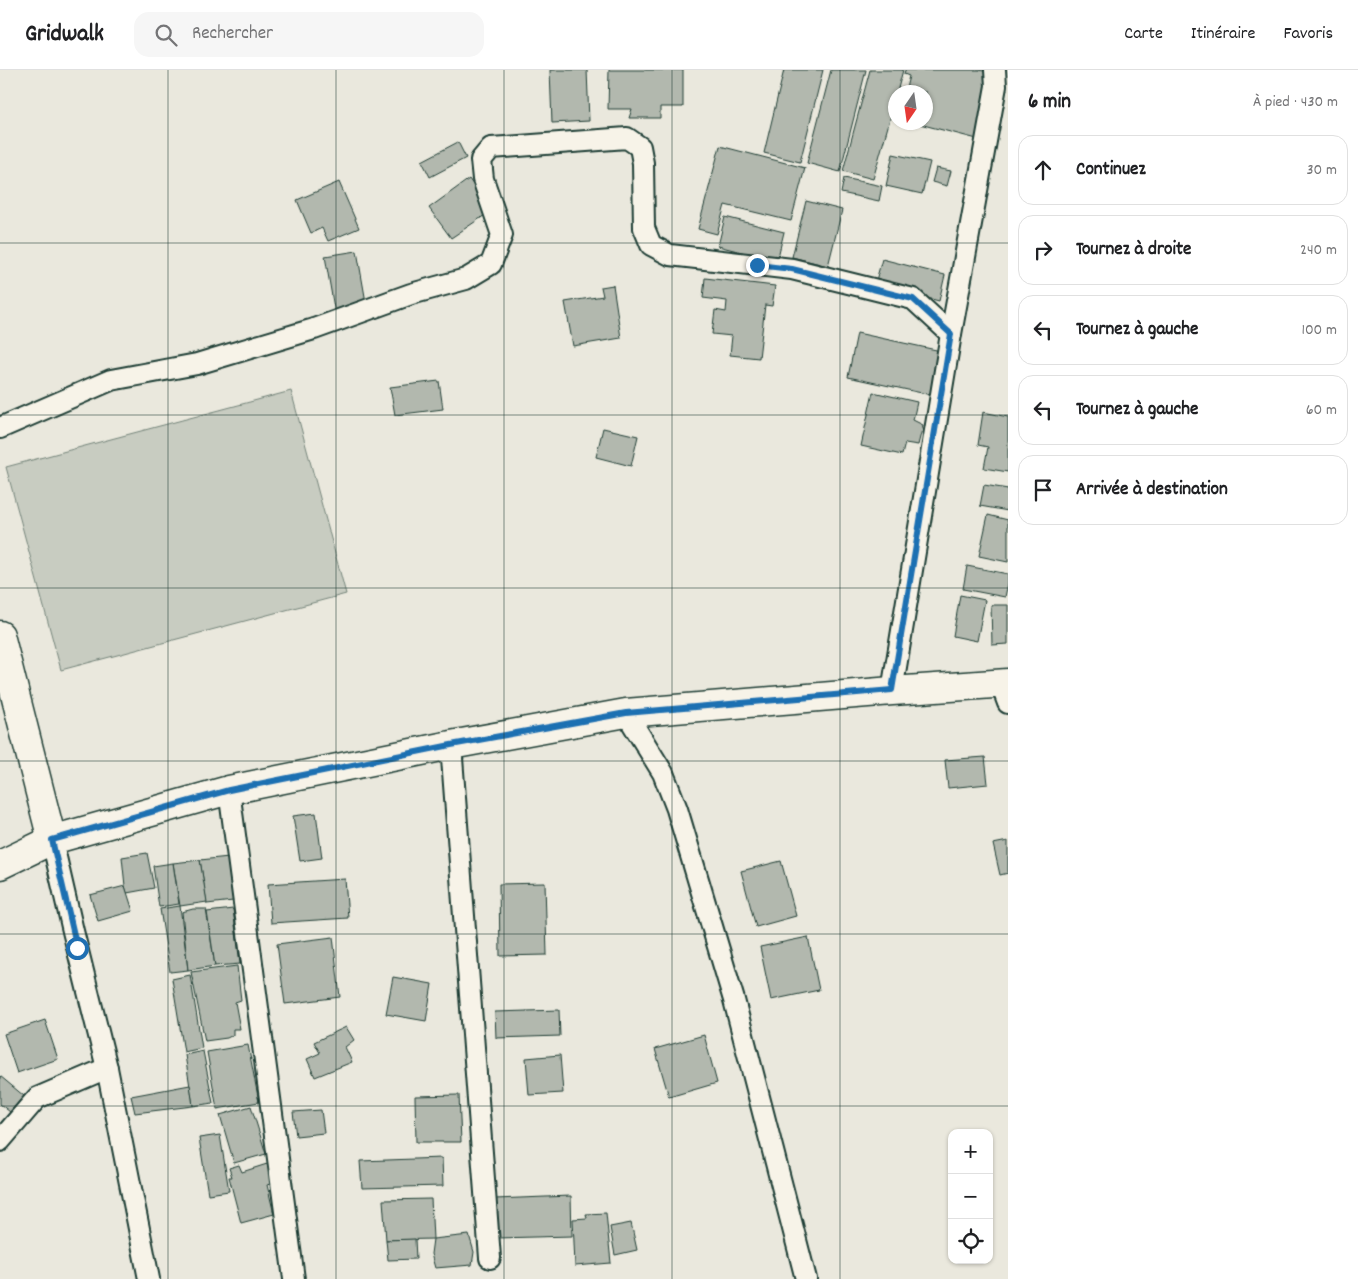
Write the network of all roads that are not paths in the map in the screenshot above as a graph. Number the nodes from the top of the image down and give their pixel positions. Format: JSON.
{"nodes":[{"id":1,"x":995,"y":70,"type":"edge"},
{"id":2,"x":951,"y":334,"type":"junction"},
{"id":3,"x":0,"y":428,"type":"edge"},
{"id":4,"x":0,"y":635,"type":"edge"},
{"id":5,"x":892,"y":690,"type":"junction"},
{"id":6,"x":1006,"y":690,"type":"edge"},
{"id":7,"x":626,"y":713,"type":"junction"},
{"id":8,"x":451,"y":745,"type":"junction"},
{"id":9,"x":229,"y":790,"type":"junction"},
{"id":10,"x":52,"y":840,"type":"junction"},
{"id":11,"x":0,"y":866,"type":"edge"},
{"id":12,"x":107,"y":1068,"type":"junction"},
{"id":13,"x":0,"y":1141,"type":"edge"},
{"id":14,"x":490,"y":1258,"type":"dead end"},
{"id":15,"x":149,"y":1279,"type":"edge"},
{"id":16,"x":294,"y":1279,"type":"edge"},
{"id":17,"x":806,"y":1279,"type":"edge"}],
"edges":[{"from":1,"to":2,"type":"street"},
{"from":2,"to":3,"type":"street"},
{"from":2,"to":5,"type":"street"},
{"from":4,"to":10,"type":"main road"},
{"from":5,"to":6,"type":"main road"},
{"from":5,"to":7,"type":"main road"},
{"from":7,"to":8,"type":"main road"},
{"from":7,"to":17,"type":"street"},
{"from":8,"to":9,"type":"main road"},
{"from":8,"to":14,"type":"street"},
{"from":9,"to":10,"type":"main road"},
{"from":9,"to":16,"type":"street"},
{"from":10,"to":11,"type":"main road"},
{"from":10,"to":12,"type":"street"},
{"from":12,"to":13,"type":"street"},
{"from":12,"to":15,"type":"street"}]}
